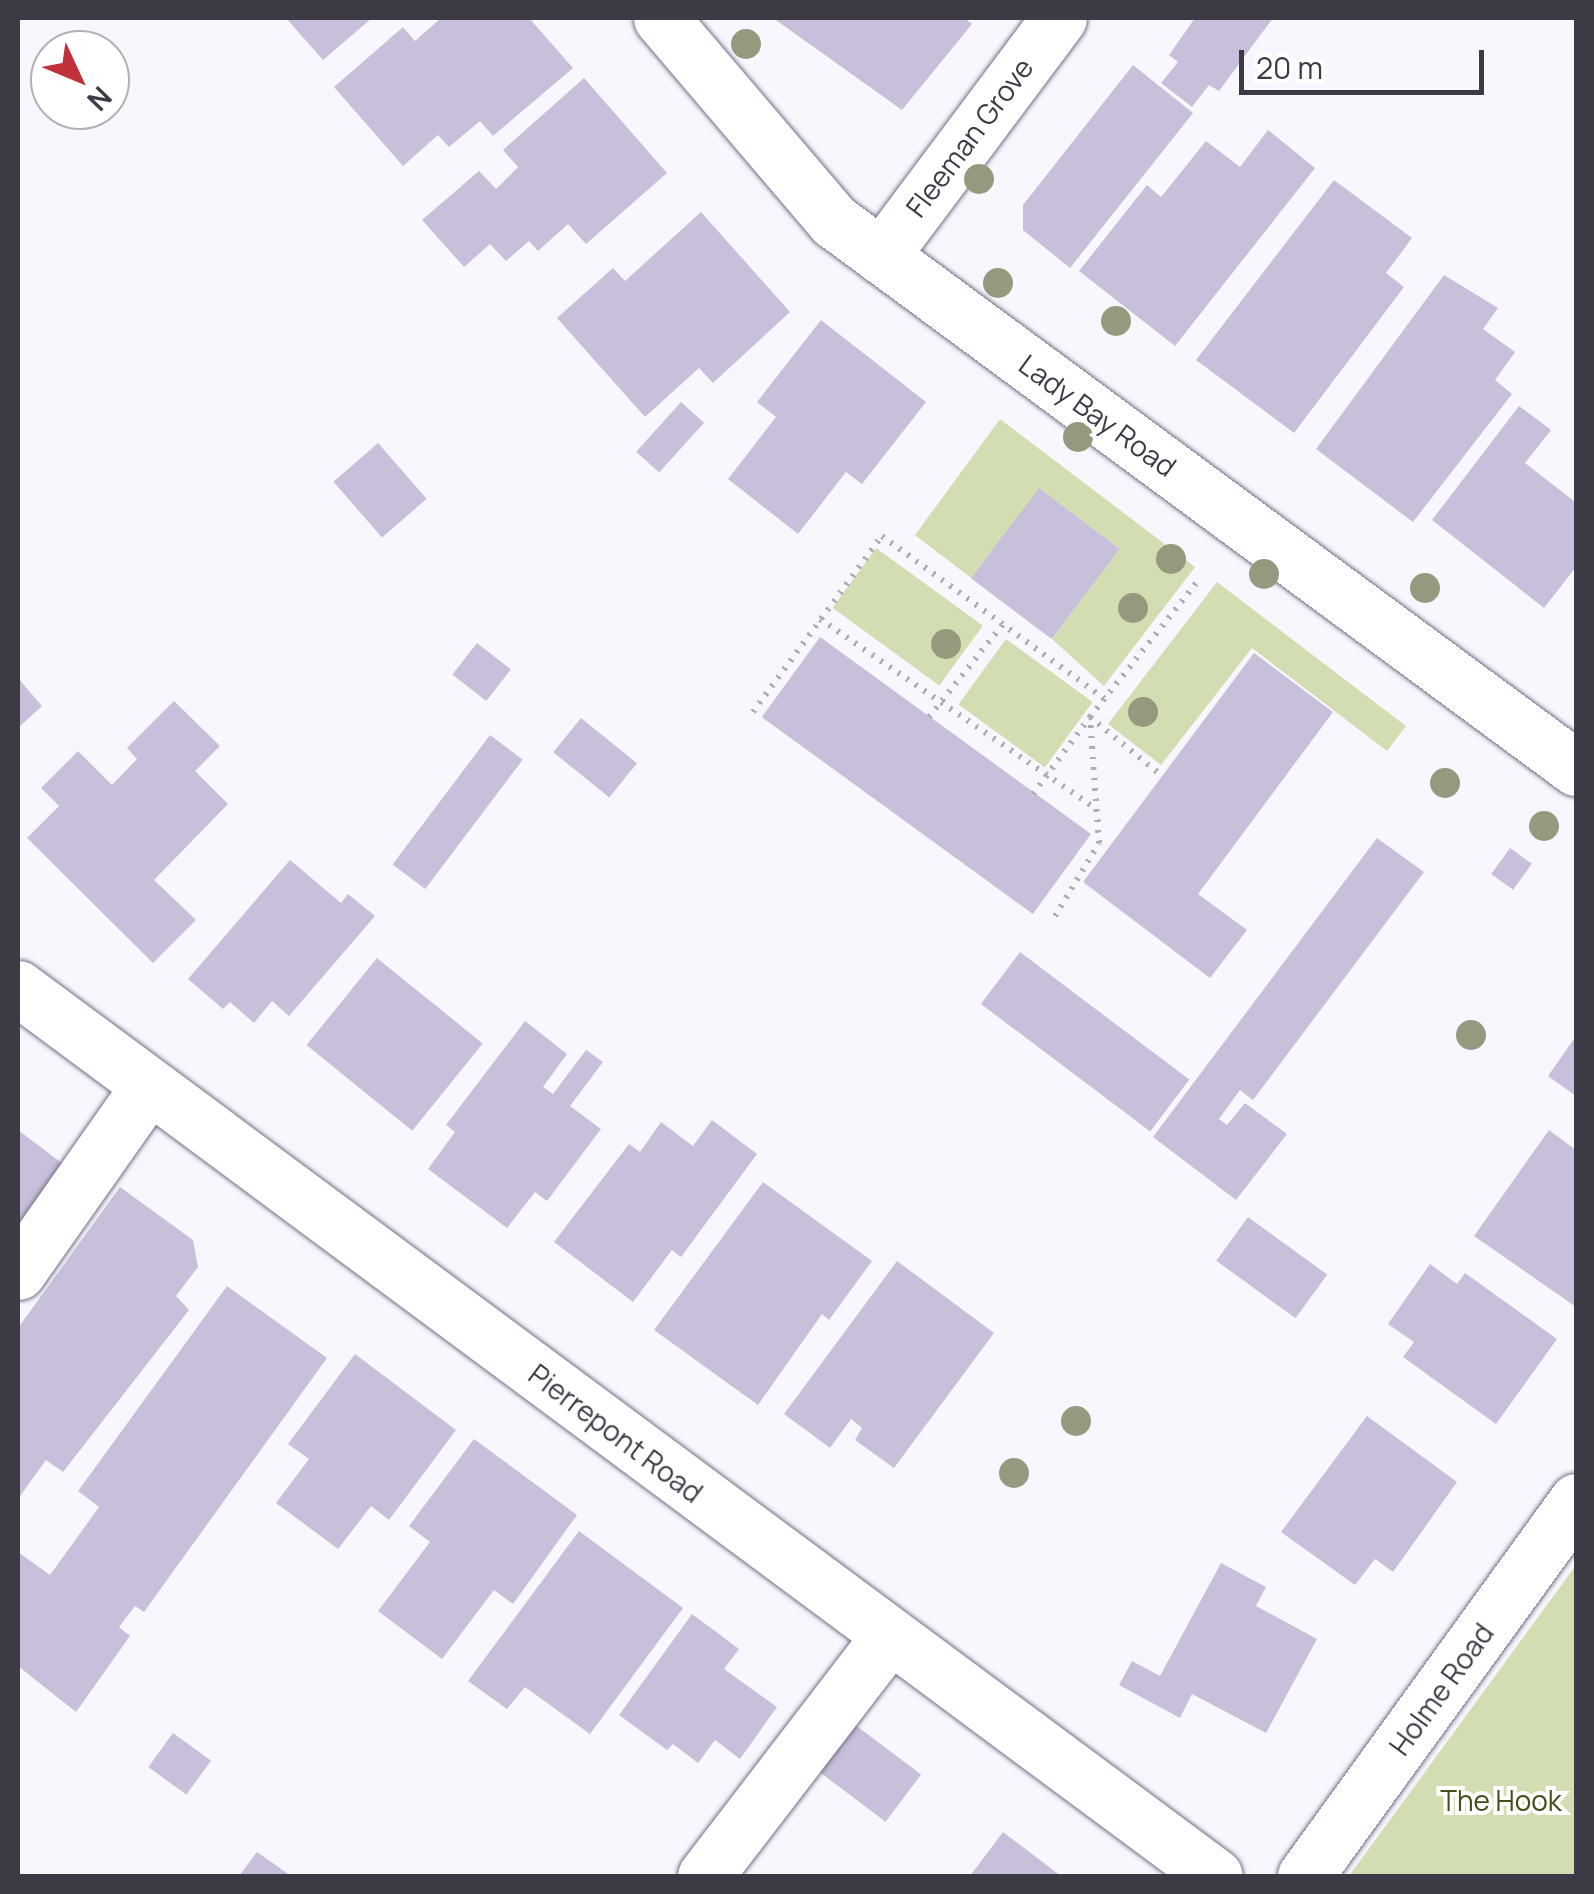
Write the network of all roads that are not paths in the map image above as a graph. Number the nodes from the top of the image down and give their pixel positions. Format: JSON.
{"nodes":[{"id":1,"x":661,"y":18,"type":"edge"},
{"id":2,"x":1058,"y":18,"type":"edge"},
{"id":3,"x":881,"y":256,"type":"junction"},
{"id":4,"x":1576,"y":768,"type":"edge"},
{"id":5,"x":18,"y":988,"type":"edge"},
{"id":6,"x":148,"y":1087,"type":"junction"},
{"id":7,"x":18,"y":1272,"type":"edge"},
{"id":8,"x":1576,"y":1501,"type":"edge"},
{"id":9,"x":889,"y":1636,"type":"junction"},
{"id":10,"x":706,"y":1876,"type":"edge"},
{"id":11,"x":1215,"y":1876,"type":"edge"},
{"id":12,"x":1306,"y":1876,"type":"edge"}],
"edges":[{"from":1,"to":3,"type":"street","name":"Lady Bay Road"},
{"from":2,"to":3,"type":"street","name":"Fleeman Grove"},
{"from":3,"to":4,"type":"street","name":"Lady Bay Road"},
{"from":5,"to":6,"type":"street","name":"Pierrepont Road"},
{"from":6,"to":7,"type":"street"},
{"from":6,"to":9,"type":"street","name":"Pierrepont Road"},
{"from":8,"to":12,"type":"street","name":"Holme Road"},
{"from":9,"to":10,"type":"street"},
{"from":9,"to":11,"type":"street","name":"Pierrepont Road"}]}
